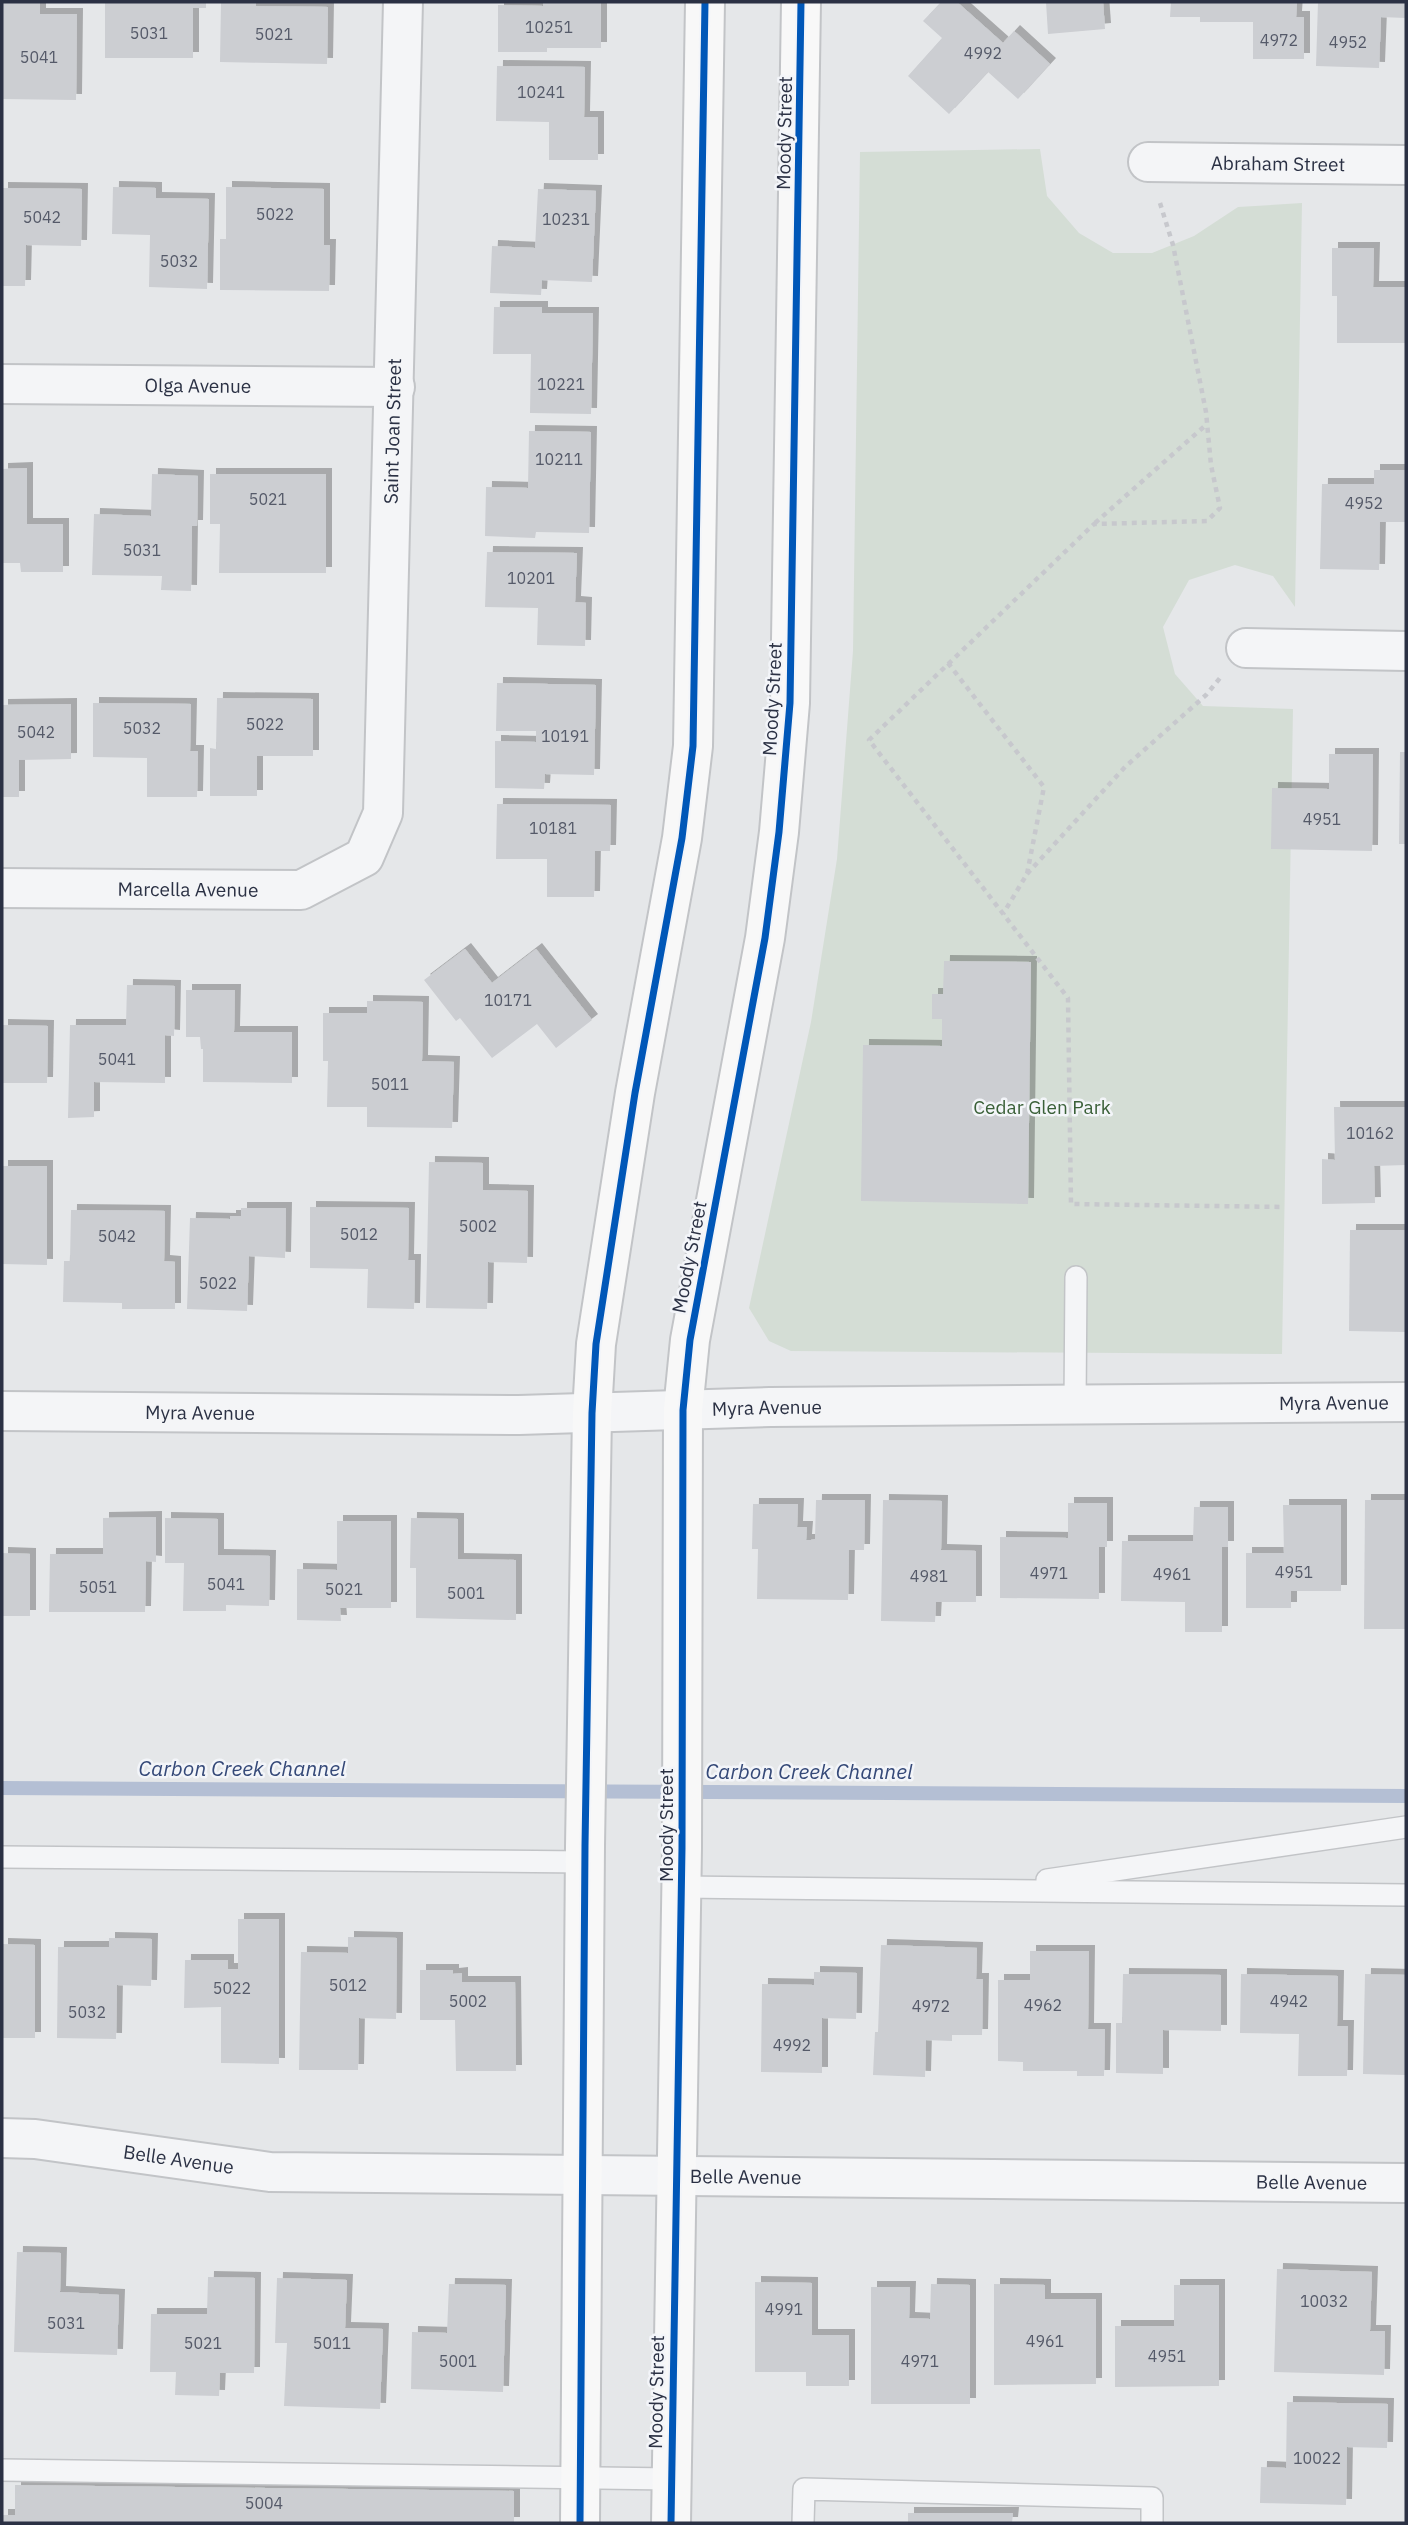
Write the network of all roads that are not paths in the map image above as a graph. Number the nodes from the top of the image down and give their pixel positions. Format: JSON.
{"nodes":[{"id":1,"x":403,"y":2,"type":"edge"},
{"id":2,"x":705,"y":2,"type":"edge"},
{"id":3,"x":801,"y":2,"type":"edge"},
{"id":4,"x":1147,"y":162,"type":"road end"},
{"id":5,"x":1406,"y":164,"type":"edge"},
{"id":6,"x":2,"y":384,"type":"edge"},
{"id":7,"x":395,"y":387,"type":"junction"},
{"id":8,"x":1246,"y":648,"type":"road end"},
{"id":9,"x":1406,"y":651,"type":"edge"},
{"id":10,"x":364,"y":857,"type":"joint"},
{"id":11,"x":2,"y":888,"type":"edge"},
{"id":12,"x":1076,"y":1277,"type":"dead end"},
{"id":13,"x":1406,"y":1402,"type":"edge"},
{"id":14,"x":1075,"y":1405,"type":"junction"},
{"id":15,"x":683,"y":1410,"type":"junction"},
{"id":16,"x":2,"y":1411,"type":"edge"},
{"id":17,"x":592,"y":1413,"type":"junction"},
{"id":18,"x":1406,"y":1827,"type":"edge"},
{"id":19,"x":586,"y":1854,"type":"junction"},
{"id":20,"x":2,"y":1857,"type":"edge"},
{"id":21,"x":682,"y":1887,"type":"junction"},
{"id":22,"x":979,"y":1890,"type":"junction"},
{"id":23,"x":1406,"y":1895,"type":"edge"},
{"id":24,"x":2,"y":2138,"type":"edge"},
{"id":25,"x":583,"y":2176,"type":"junction"},
{"id":26,"x":676,"y":2177,"type":"junction"},
{"id":27,"x":1406,"y":2183,"type":"edge"},
{"id":28,"x":2,"y":2470,"type":"edge"},
{"id":29,"x":580,"y":2478,"type":"junction"},
{"id":30,"x":671,"y":2479,"type":"junction"},
{"id":31,"x":580,"y":2523,"type":"edge"},
{"id":32,"x":671,"y":2523,"type":"edge"},
{"id":33,"x":803,"y":2523,"type":"edge"},
{"id":34,"x":1152,"y":2523,"type":"edge"}],
"edges":[{"from":1,"to":7,"type":"street","name":"Saint Joan Street"},
{"from":2,"to":17,"type":"main road"},
{"from":3,"to":15,"type":"main road","name":"Moody Street"},
{"from":4,"to":5,"type":"street","name":"Abraham Street"},
{"from":6,"to":7,"type":"street","name":"Olga Avenue"},
{"from":7,"to":10,"type":"street","name":"Saint Joan Street"},
{"from":8,"to":9,"type":"street"},
{"from":10,"to":11,"type":"street","name":"Marcella Avenue"},
{"from":12,"to":14,"type":"lane"},
{"from":13,"to":14,"type":"street","name":"Myra Avenue"},
{"from":14,"to":15,"type":"street","name":"Myra Avenue"},
{"from":15,"to":17,"type":"street","name":"Myra Avenue"},
{"from":15,"to":21,"type":"main road","name":"Moody Street"},
{"from":16,"to":17,"type":"street","name":"Myra Avenue"},
{"from":17,"to":19,"type":"main road"},
{"from":18,"to":22,"type":"lane"},
{"from":19,"to":20,"type":"lane"},
{"from":19,"to":25,"type":"main road"},
{"from":21,"to":22,"type":"lane"},
{"from":21,"to":26,"type":"main road","name":"Moody Street"},
{"from":22,"to":23,"type":"lane"},
{"from":24,"to":25,"type":"street","name":"Belle Avenue"},
{"from":25,"to":26,"type":"street","name":"Belle Avenue"},
{"from":25,"to":29,"type":"main road"},
{"from":26,"to":27,"type":"street","name":"Belle Avenue"},
{"from":26,"to":30,"type":"main road","name":"Moody Street"},
{"from":28,"to":29,"type":"lane"},
{"from":29,"to":30,"type":"lane"},
{"from":29,"to":31,"type":"main road"},
{"from":30,"to":32,"type":"main road","name":"Moody Street"},
{"from":33,"to":34,"type":"lane"}]}
